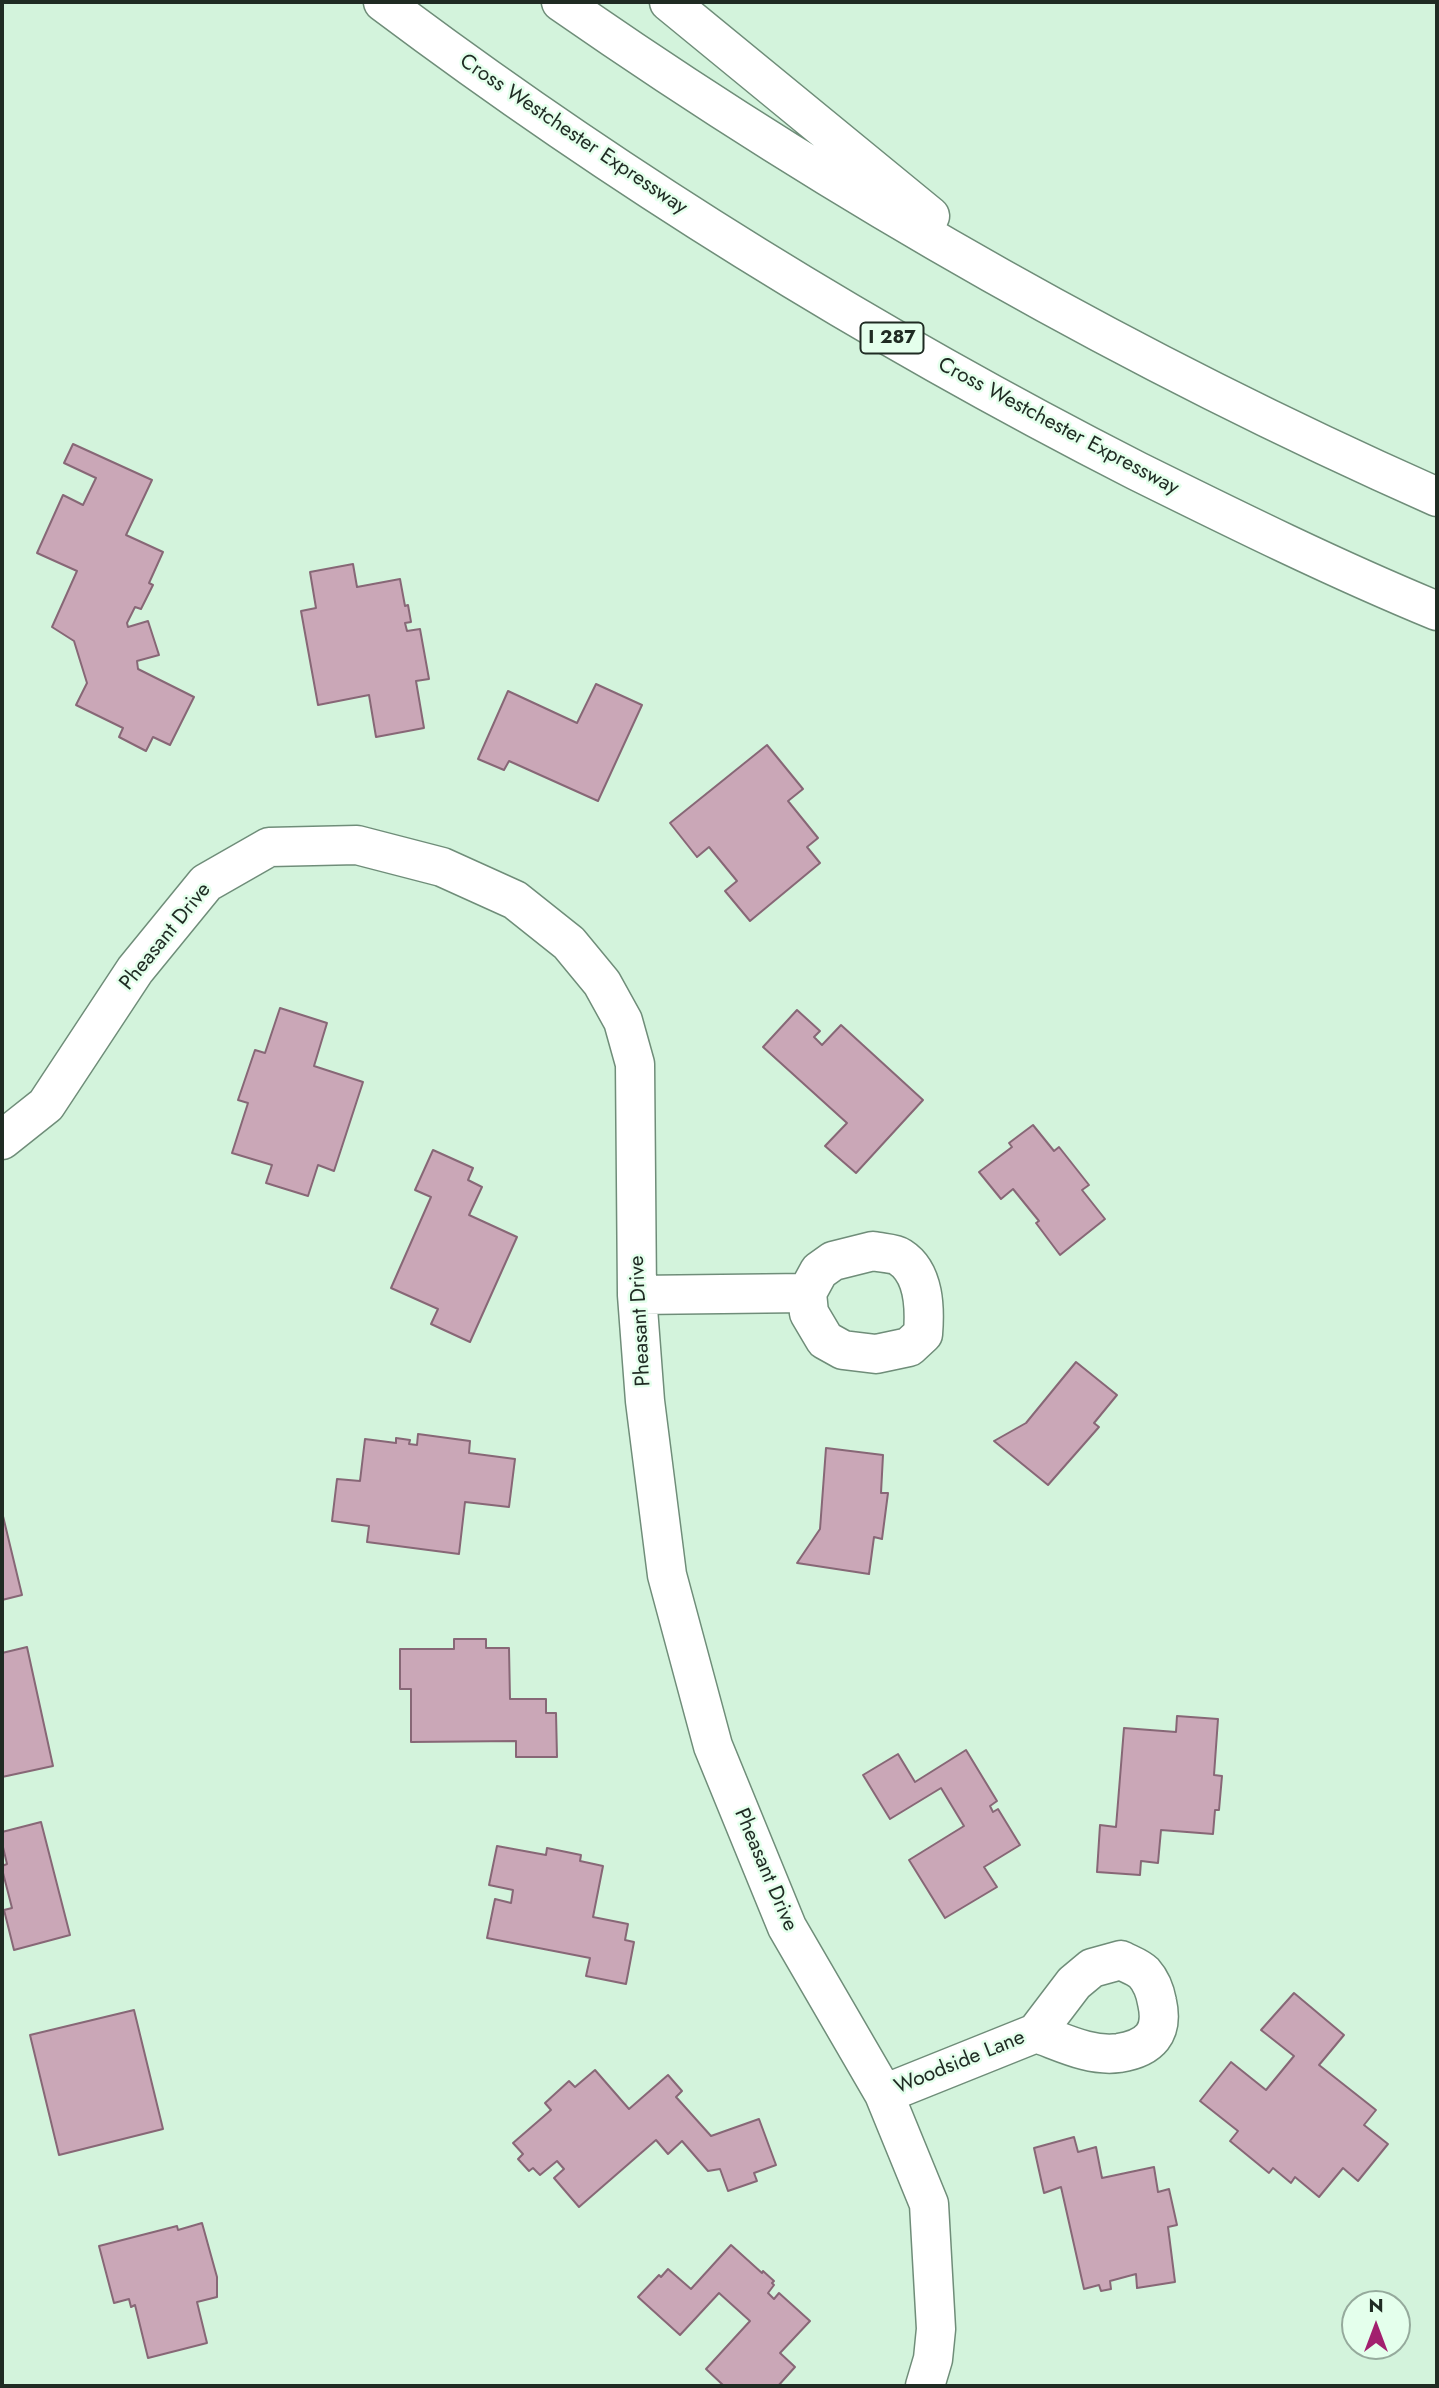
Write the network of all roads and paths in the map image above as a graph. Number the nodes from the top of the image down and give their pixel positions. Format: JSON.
{"nodes":[{"id":1,"x":383,"y":2,"type":"edge"},
{"id":2,"x":561,"y":2,"type":"edge"},
{"id":3,"x":669,"y":2,"type":"edge"},
{"id":4,"x":1021,"y":290,"type":"junction"},
{"id":5,"x":1437,"y":497,"type":"edge"},
{"id":6,"x":1437,"y":611,"type":"edge"},
{"id":7,"x":2,"y":1140,"type":"edge"},
{"id":8,"x":807,"y":1293,"type":"dead end"},
{"id":9,"x":638,"y":1295,"type":"junction"},
{"id":10,"x":1036,"y":2033,"type":"dead end"},
{"id":11,"x":884,"y":2094,"type":"junction"},
{"id":12,"x":925,"y":2386,"type":"edge"}],
"edges":[{"from":1,"to":6,"type":"main road","name":"Cross Westchester Expressway","number":"I 287"},
{"from":2,"to":4,"type":"main road"},
{"from":3,"to":4,"type":"main road"},
{"from":4,"to":5,"type":"main road"},
{"from":7,"to":9,"type":"main road","name":"Pheasant Drive"},
{"from":8,"to":9,"type":"main road"},
{"from":9,"to":11,"type":"main road","name":"Pheasant Drive"},
{"from":10,"to":11,"type":"main road","name":"Woodside Lane"},
{"from":11,"to":12,"type":"main road","name":"Pheasant Drive"}]}
